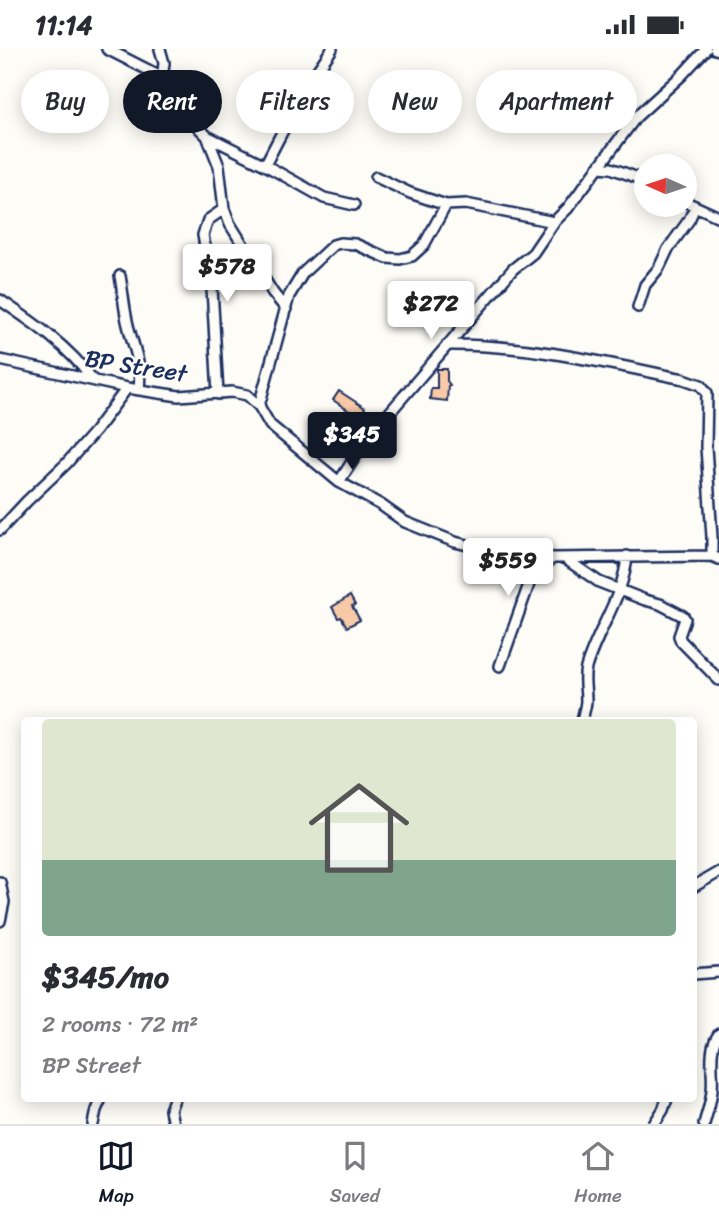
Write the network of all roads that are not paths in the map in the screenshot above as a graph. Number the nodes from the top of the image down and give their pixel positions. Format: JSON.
{"nodes":[{"id":1,"x":100,"y":49,"type":"edge"},
{"id":2,"x":107,"y":49,"type":"edge"},
{"id":3,"x":152,"y":49,"type":"edge"},
{"id":4,"x":332,"y":49,"type":"edge"},
{"id":5,"x":706,"y":49,"type":"edge"},
{"id":6,"x":161,"y":53,"type":"edge"},
{"id":7,"x":150,"y":70,"type":"edge"},
{"id":8,"x":207,"y":135,"type":"joint"},
{"id":9,"x":265,"y":165,"type":"junction"},
{"id":10,"x":598,"y":167,"type":"junction"},
{"id":11,"x":376,"y":177,"type":"dead end"},
{"id":12,"x":634,"y":177,"type":"edge"},
{"id":13,"x":354,"y":205,"type":"dead end"},
{"id":14,"x":446,"y":205,"type":"junction"},
{"id":15,"x":697,"y":208,"type":"edge"},
{"id":16,"x":224,"y":209,"type":"junction"},
{"id":17,"x":690,"y":217,"type":"edge"},
{"id":18,"x":719,"y":217,"type":"edge"},
{"id":19,"x":554,"y":222,"type":"junction"},
{"id":20,"x":120,"y":276,"type":"dead end"},
{"id":21,"x":0,"y":300,"type":"edge"},
{"id":22,"x":638,"y":307,"type":"dead end"},
{"id":23,"x":285,"y":309,"type":"junction"},
{"id":24,"x":447,"y":345,"type":"junction"},
{"id":25,"x":0,"y":360,"type":"edge"},
{"id":26,"x":93,"y":380,"type":"junction"},
{"id":27,"x":127,"y":388,"type":"junction"},
{"id":28,"x":139,"y":390,"type":"junction"},
{"id":29,"x":218,"y":394,"type":"junction"},
{"id":30,"x":259,"y":406,"type":"junction"},
{"id":31,"x":339,"y":482,"type":"junction"},
{"id":32,"x":0,"y":530,"type":"edge"},
{"id":33,"x":627,"y":556,"type":"junction"},
{"id":34,"x":553,"y":558,"type":"junction"},
{"id":35,"x":715,"y":558,"type":"edge"},
{"id":36,"x":565,"y":559,"type":"junction"},
{"id":37,"x":619,"y":590,"type":"junction"},
{"id":38,"x":500,"y":666,"type":"dead end"},
{"id":39,"x":719,"y":680,"type":"edge"},
{"id":40,"x":583,"y":717,"type":"edge"},
{"id":41,"x":719,"y":872,"type":"edge"},
{"id":42,"x":0,"y":882,"type":"edge"},
{"id":43,"x":697,"y":885,"type":"edge"},
{"id":44,"x":0,"y":921,"type":"edge"},
{"id":45,"x":719,"y":972,"type":"edge"},
{"id":46,"x":697,"y":974,"type":"edge"},
{"id":47,"x":719,"y":1034,"type":"edge"},
{"id":48,"x":100,"y":1102,"type":"edge"},
{"id":49,"x":173,"y":1102,"type":"edge"},
{"id":50,"x":666,"y":1102,"type":"edge"},
{"id":51,"x":93,"y":1124,"type":"edge"},
{"id":52,"x":173,"y":1124,"type":"edge"},
{"id":53,"x":654,"y":1124,"type":"edge"},
{"id":54,"x":704,"y":1124,"type":"edge"}],
"edges":[{"from":1,"to":2,"type":"street"},
{"from":2,"to":7,"type":"street"},
{"from":3,"to":6,"type":"street"},
{"from":4,"to":9,"type":"street"},
{"from":5,"to":10,"type":"street"},
{"from":8,"to":9,"type":"street"},
{"from":8,"to":16,"type":"street"},
{"from":9,"to":13,"type":"street"},
{"from":10,"to":12,"type":"street"},
{"from":10,"to":19,"type":"street"},
{"from":11,"to":14,"type":"street"},
{"from":14,"to":19,"type":"street"},
{"from":14,"to":23,"type":"street"},
{"from":15,"to":18,"type":"street"},
{"from":16,"to":23,"type":"street"},
{"from":16,"to":29,"type":"street"},
{"from":17,"to":22,"type":"street"},
{"from":19,"to":24,"type":"street"},
{"from":20,"to":28,"type":"street"},
{"from":21,"to":26,"type":"street"},
{"from":23,"to":30,"type":"street"},
{"from":24,"to":31,"type":"street"},
{"from":24,"to":35,"type":"street"},
{"from":25,"to":26,"type":"street","name":"BP Street"},
{"from":26,"to":27,"type":"street","name":"BP Street"},
{"from":27,"to":28,"type":"street","name":"BP Street"},
{"from":27,"to":32,"type":"street"},
{"from":28,"to":29,"type":"street","name":"BP Street"},
{"from":29,"to":30,"type":"street","name":"BP Street"},
{"from":30,"to":31,"type":"street","name":"BP Street"},
{"from":31,"to":34,"type":"street","name":"BP Street"},
{"from":33,"to":35,"type":"street","name":"BP Street"},
{"from":33,"to":36,"type":"street","name":"BP Street"},
{"from":33,"to":37,"type":"street"},
{"from":34,"to":36,"type":"street","name":"BP Street"},
{"from":34,"to":38,"type":"street"},
{"from":36,"to":37,"type":"street"},
{"from":37,"to":39,"type":"street"},
{"from":37,"to":40,"type":"street"},
{"from":41,"to":43,"type":"street"},
{"from":42,"to":44,"type":"street"},
{"from":45,"to":46,"type":"street"},
{"from":47,"to":54,"type":"street"},
{"from":48,"to":51,"type":"street"},
{"from":49,"to":52,"type":"street"},
{"from":50,"to":53,"type":"street"}]}
